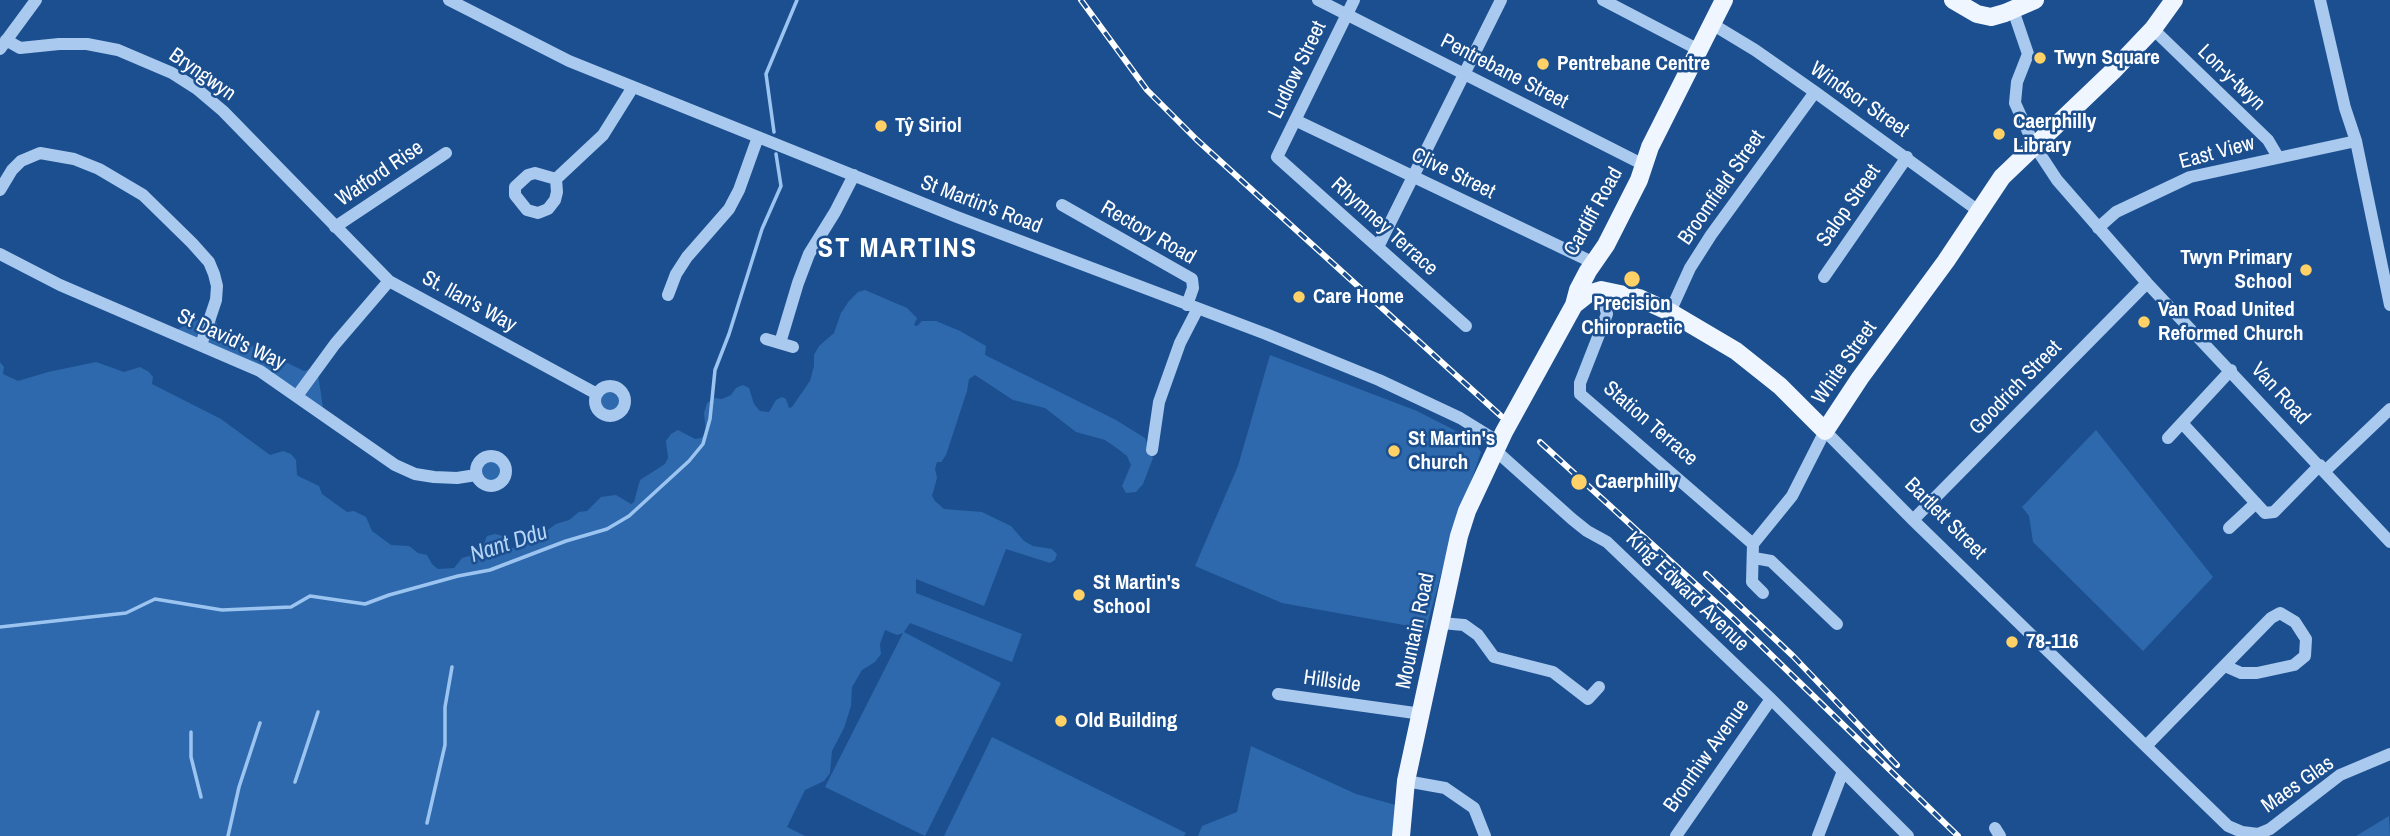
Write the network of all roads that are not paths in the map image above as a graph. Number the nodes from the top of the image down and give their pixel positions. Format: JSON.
{"nodes":[{"id":1,"x":36,"y":0,"type":"edge"},
{"id":2,"x":449,"y":0,"type":"edge"},
{"id":3,"x":1318,"y":0,"type":"edge"},
{"id":4,"x":1354,"y":0,"type":"edge"},
{"id":5,"x":1501,"y":0,"type":"edge"},
{"id":6,"x":1603,"y":0,"type":"edge"},
{"id":7,"x":1724,"y":0,"type":"edge"},
{"id":8,"x":1953,"y":0,"type":"edge"},
{"id":9,"x":2035,"y":0,"type":"edge"},
{"id":10,"x":2174,"y":0,"type":"edge"},
{"id":11,"x":2320,"y":0,"type":"edge"},
{"id":12,"x":2013,"y":10,"type":"junction"},
{"id":13,"x":1347,"y":14,"type":"junction"},
{"id":14,"x":1712,"y":24,"type":"junction"},
{"id":15,"x":2153,"y":29,"type":"junction"},
{"id":16,"x":3,"y":45,"type":"edge"},
{"id":17,"x":1699,"y":50,"type":"junction"},
{"id":18,"x":1465,"y":73,"type":"junction"},
{"id":19,"x":632,"y":87,"type":"junction"},
{"id":20,"x":1815,"y":92,"type":"junction"},
{"id":21,"x":1295,"y":120,"type":"junction"},
{"id":22,"x":758,"y":137,"type":"junction"},
{"id":23,"x":2356,"y":141,"type":"junction"},
{"id":24,"x":2035,"y":145,"type":"junction"},
{"id":25,"x":446,"y":153,"type":"dead end"},
{"id":26,"x":1277,"y":157,"type":"joint"},
{"id":27,"x":1907,"y":157,"type":"junction"},
{"id":28,"x":2278,"y":157,"type":"junction"},
{"id":29,"x":1644,"y":165,"type":"junction"},
{"id":30,"x":853,"y":175,"type":"junction"},
{"id":31,"x":1413,"y":176,"type":"junction"},
{"id":32,"x":556,"y":179,"type":"dead end"},
{"id":33,"x":0,"y":190,"type":"edge"},
{"id":34,"x":1062,"y":205,"type":"dead end"},
{"id":35,"x":1980,"y":212,"type":"junction"},
{"id":36,"x":335,"y":227,"type":"junction"},
{"id":37,"x":2098,"y":228,"type":"junction"},
{"id":38,"x":1378,"y":247,"type":"junction"},
{"id":39,"x":0,"y":254,"type":"edge"},
{"id":40,"x":1594,"y":263,"type":"junction"},
{"id":41,"x":1824,"y":277,"type":"dead end"},
{"id":42,"x":389,"y":281,"type":"junction"},
{"id":43,"x":2147,"y":283,"type":"junction"},
{"id":44,"x":1601,"y":290,"type":"junction"},
{"id":45,"x":668,"y":295,"type":"dead end"},
{"id":46,"x":1574,"y":305,"type":"junction"},
{"id":47,"x":2390,"y":305,"type":"edge"},
{"id":48,"x":1192,"y":308,"type":"junction"},
{"id":49,"x":1670,"y":312,"type":"junction"},
{"id":50,"x":1466,"y":326,"type":"dead end"},
{"id":51,"x":766,"y":339,"type":"dead end"},
{"id":52,"x":780,"y":343,"type":"junction"},
{"id":53,"x":201,"y":345,"type":"junction"},
{"id":54,"x":793,"y":348,"type":"dead end"},
{"id":55,"x":2231,"y":370,"type":"junction"},
{"id":56,"x":597,"y":394,"type":"dead end"},
{"id":57,"x":297,"y":396,"type":"junction"},
{"id":58,"x":2390,"y":409,"type":"edge"},
{"id":59,"x":2182,"y":423,"type":"junction"},
{"id":60,"x":1825,"y":431,"type":"junction"},
{"id":61,"x":2168,"y":438,"type":"dead end"},
{"id":62,"x":1497,"y":446,"type":"junction"},
{"id":63,"x":1153,"y":450,"type":"dead end"},
{"id":64,"x":2322,"y":468,"type":"junction"},
{"id":65,"x":476,"y":475,"type":"dead end"},
{"id":66,"x":2256,"y":503,"type":"junction"},
{"id":67,"x":1913,"y":520,"type":"junction"},
{"id":68,"x":2229,"y":528,"type":"dead end"},
{"id":69,"x":2390,"y":542,"type":"edge"},
{"id":70,"x":1753,"y":544,"type":"junction"},
{"id":71,"x":1754,"y":558,"type":"junction"},
{"id":72,"x":1763,"y":593,"type":"dead end"},
{"id":73,"x":1441,"y":623,"type":"junction"},
{"id":74,"x":1837,"y":624,"type":"dead end"},
{"id":75,"x":2225,"y":666,"type":"junction"},
{"id":76,"x":1599,"y":687,"type":"dead end"},
{"id":77,"x":1278,"y":694,"type":"dead end"},
{"id":78,"x":1770,"y":699,"type":"junction"},
{"id":79,"x":1422,"y":714,"type":"junction"},
{"id":80,"x":2146,"y":746,"type":"junction"},
{"id":81,"x":2390,"y":754,"type":"edge"},
{"id":82,"x":1843,"y":771,"type":"junction"},
{"id":83,"x":1406,"y":781,"type":"junction"},
{"id":84,"x":2228,"y":826,"type":"joint"},
{"id":85,"x":1401,"y":836,"type":"edge"},
{"id":86,"x":1485,"y":836,"type":"edge"},
{"id":87,"x":1676,"y":836,"type":"edge"},
{"id":88,"x":1818,"y":836,"type":"edge"},
{"id":89,"x":1908,"y":836,"type":"edge"}],
"edges":[{"from":1,"to":16,"type":"street"},
{"from":2,"to":19,"type":"street","name":"St Martin's Road"},
{"from":3,"to":13,"type":"street","name":"Pentrebane Street"},
{"from":4,"to":13,"type":"street","name":"Ludlow Street"},
{"from":5,"to":18,"type":"street"},
{"from":6,"to":17,"type":"street"},
{"from":7,"to":14,"type":"main road","name":"Cardiff Road"},
{"from":8,"to":12,"type":"main road"},
{"from":9,"to":12,"type":"main road"},
{"from":10,"to":15,"type":"main road","name":"White Street"},
{"from":11,"to":23,"type":"street"},
{"from":12,"to":24,"type":"street","name":"Van Road"},
{"from":13,"to":18,"type":"street","name":"Pentrebane Street"},
{"from":13,"to":21,"type":"street","name":"Ludlow Street"},
{"from":14,"to":17,"type":"main road","name":"Cardiff Road"},
{"from":14,"to":20,"type":"street","name":"Windsor Street"},
{"from":15,"to":24,"type":"main road","name":"White Street"},
{"from":15,"to":28,"type":"street","name":"Lon-y-twyn"},
{"from":16,"to":36,"type":"street","name":"Bryngwyn"},
{"from":17,"to":29,"type":"main road","name":"Cardiff Road"},
{"from":18,"to":29,"type":"street","name":"Pentrebane Street"},
{"from":18,"to":31,"type":"street"},
{"from":19,"to":22,"type":"street","name":"St Martin's Road"},
{"from":19,"to":32,"type":"street"},
{"from":20,"to":27,"type":"street","name":"Windsor Street"},
{"from":20,"to":49,"type":"street","name":"Broomfield Street"},
{"from":21,"to":26,"type":"street","name":"Ludlow Street"},
{"from":21,"to":31,"type":"street","name":"Clive Street"},
{"from":22,"to":30,"type":"street","name":"St Martin's Road"},
{"from":22,"to":45,"type":"street"},
{"from":23,"to":28,"type":"street","name":"East View"},
{"from":23,"to":47,"type":"street"},
{"from":24,"to":35,"type":"main road","name":"White Street"},
{"from":24,"to":37,"type":"street","name":"Van Road"},
{"from":25,"to":36,"type":"street","name":"Watford Rise"},
{"from":26,"to":38,"type":"street","name":"Rhymney Terrace"},
{"from":27,"to":35,"type":"street","name":"Windsor Street"},
{"from":27,"to":41,"type":"street","name":"Salop Street"},
{"from":28,"to":37,"type":"street","name":"East View"},
{"from":29,"to":40,"type":"main road","name":"Cardiff Road"},
{"from":30,"to":48,"type":"street","name":"St Martin's Road"},
{"from":30,"to":52,"type":"street"},
{"from":31,"to":38,"type":"street"},
{"from":31,"to":40,"type":"street","name":"Clive Street"},
{"from":33,"to":53,"type":"street"},
{"from":34,"to":48,"type":"street","name":"Rectory Road"},
{"from":35,"to":60,"type":"main road","name":"White Street"},
{"from":36,"to":42,"type":"street","name":"St. Ilan's Way"},
{"from":37,"to":43,"type":"street","name":"Van Road"},
{"from":38,"to":50,"type":"street","name":"Rhymney Terrace"},
{"from":39,"to":53,"type":"street","name":"St David's Way"},
{"from":40,"to":44,"type":"main road","name":"Station Terrace"},
{"from":40,"to":46,"type":"main road","name":"Cardiff Road"},
{"from":42,"to":56,"type":"street","name":"St. Ilan's Way"},
{"from":42,"to":57,"type":"street"},
{"from":43,"to":55,"type":"street","name":"Van Road"},
{"from":43,"to":67,"type":"street","name":"Goodrich Street"},
{"from":44,"to":46,"type":"main road"},
{"from":44,"to":49,"type":"main road","name":"Bartlett Street"},
{"from":44,"to":70,"type":"street","name":"Station Terrace"},
{"from":46,"to":62,"type":"main road","name":"Cardiff Road"},
{"from":48,"to":62,"type":"street","name":"St Martin's Road"},
{"from":48,"to":63,"type":"street"},
{"from":49,"to":60,"type":"main road","name":"Bartlett Street"},
{"from":51,"to":52,"type":"street"},
{"from":52,"to":54,"type":"street"},
{"from":53,"to":57,"type":"street","name":"St David's Way"},
{"from":55,"to":59,"type":"street"},
{"from":55,"to":64,"type":"street","name":"Van Road"},
{"from":57,"to":65,"type":"street","name":"St David's Way"},
{"from":58,"to":64,"type":"street"},
{"from":59,"to":61,"type":"street"},
{"from":59,"to":66,"type":"street"},
{"from":60,"to":67,"type":"street","name":"Bartlett Street"},
{"from":60,"to":70,"type":"street","name":"White Street"},
{"from":62,"to":73,"type":"main road","name":"Mountain Road"},
{"from":62,"to":78,"type":"street","name":"King Edward Avenue"},
{"from":64,"to":66,"type":"street"},
{"from":64,"to":69,"type":"street","name":"Van Road"},
{"from":66,"to":68,"type":"street"},
{"from":67,"to":80,"type":"street","name":"Bartlett Street"},
{"from":70,"to":71,"type":"street"},
{"from":71,"to":72,"type":"street"},
{"from":71,"to":74,"type":"street"},
{"from":73,"to":76,"type":"street"},
{"from":73,"to":79,"type":"main road","name":"Mountain Road"},
{"from":75,"to":75,"type":"street"},
{"from":75,"to":80,"type":"street"},
{"from":77,"to":79,"type":"street","name":"Hillside"},
{"from":78,"to":82,"type":"street","name":"King Edward Avenue"},
{"from":78,"to":87,"type":"street","name":"Bronrhiw Avenue"},
{"from":79,"to":83,"type":"main road","name":"Mountain Road"},
{"from":80,"to":84,"type":"street","name":"Bartlett Street"},
{"from":81,"to":84,"type":"street","name":"Maes Glas"},
{"from":82,"to":88,"type":"street"},
{"from":82,"to":89,"type":"street","name":"King Edward Avenue"},
{"from":83,"to":85,"type":"main road","name":"Mountain Road"},
{"from":83,"to":86,"type":"street"}]}
